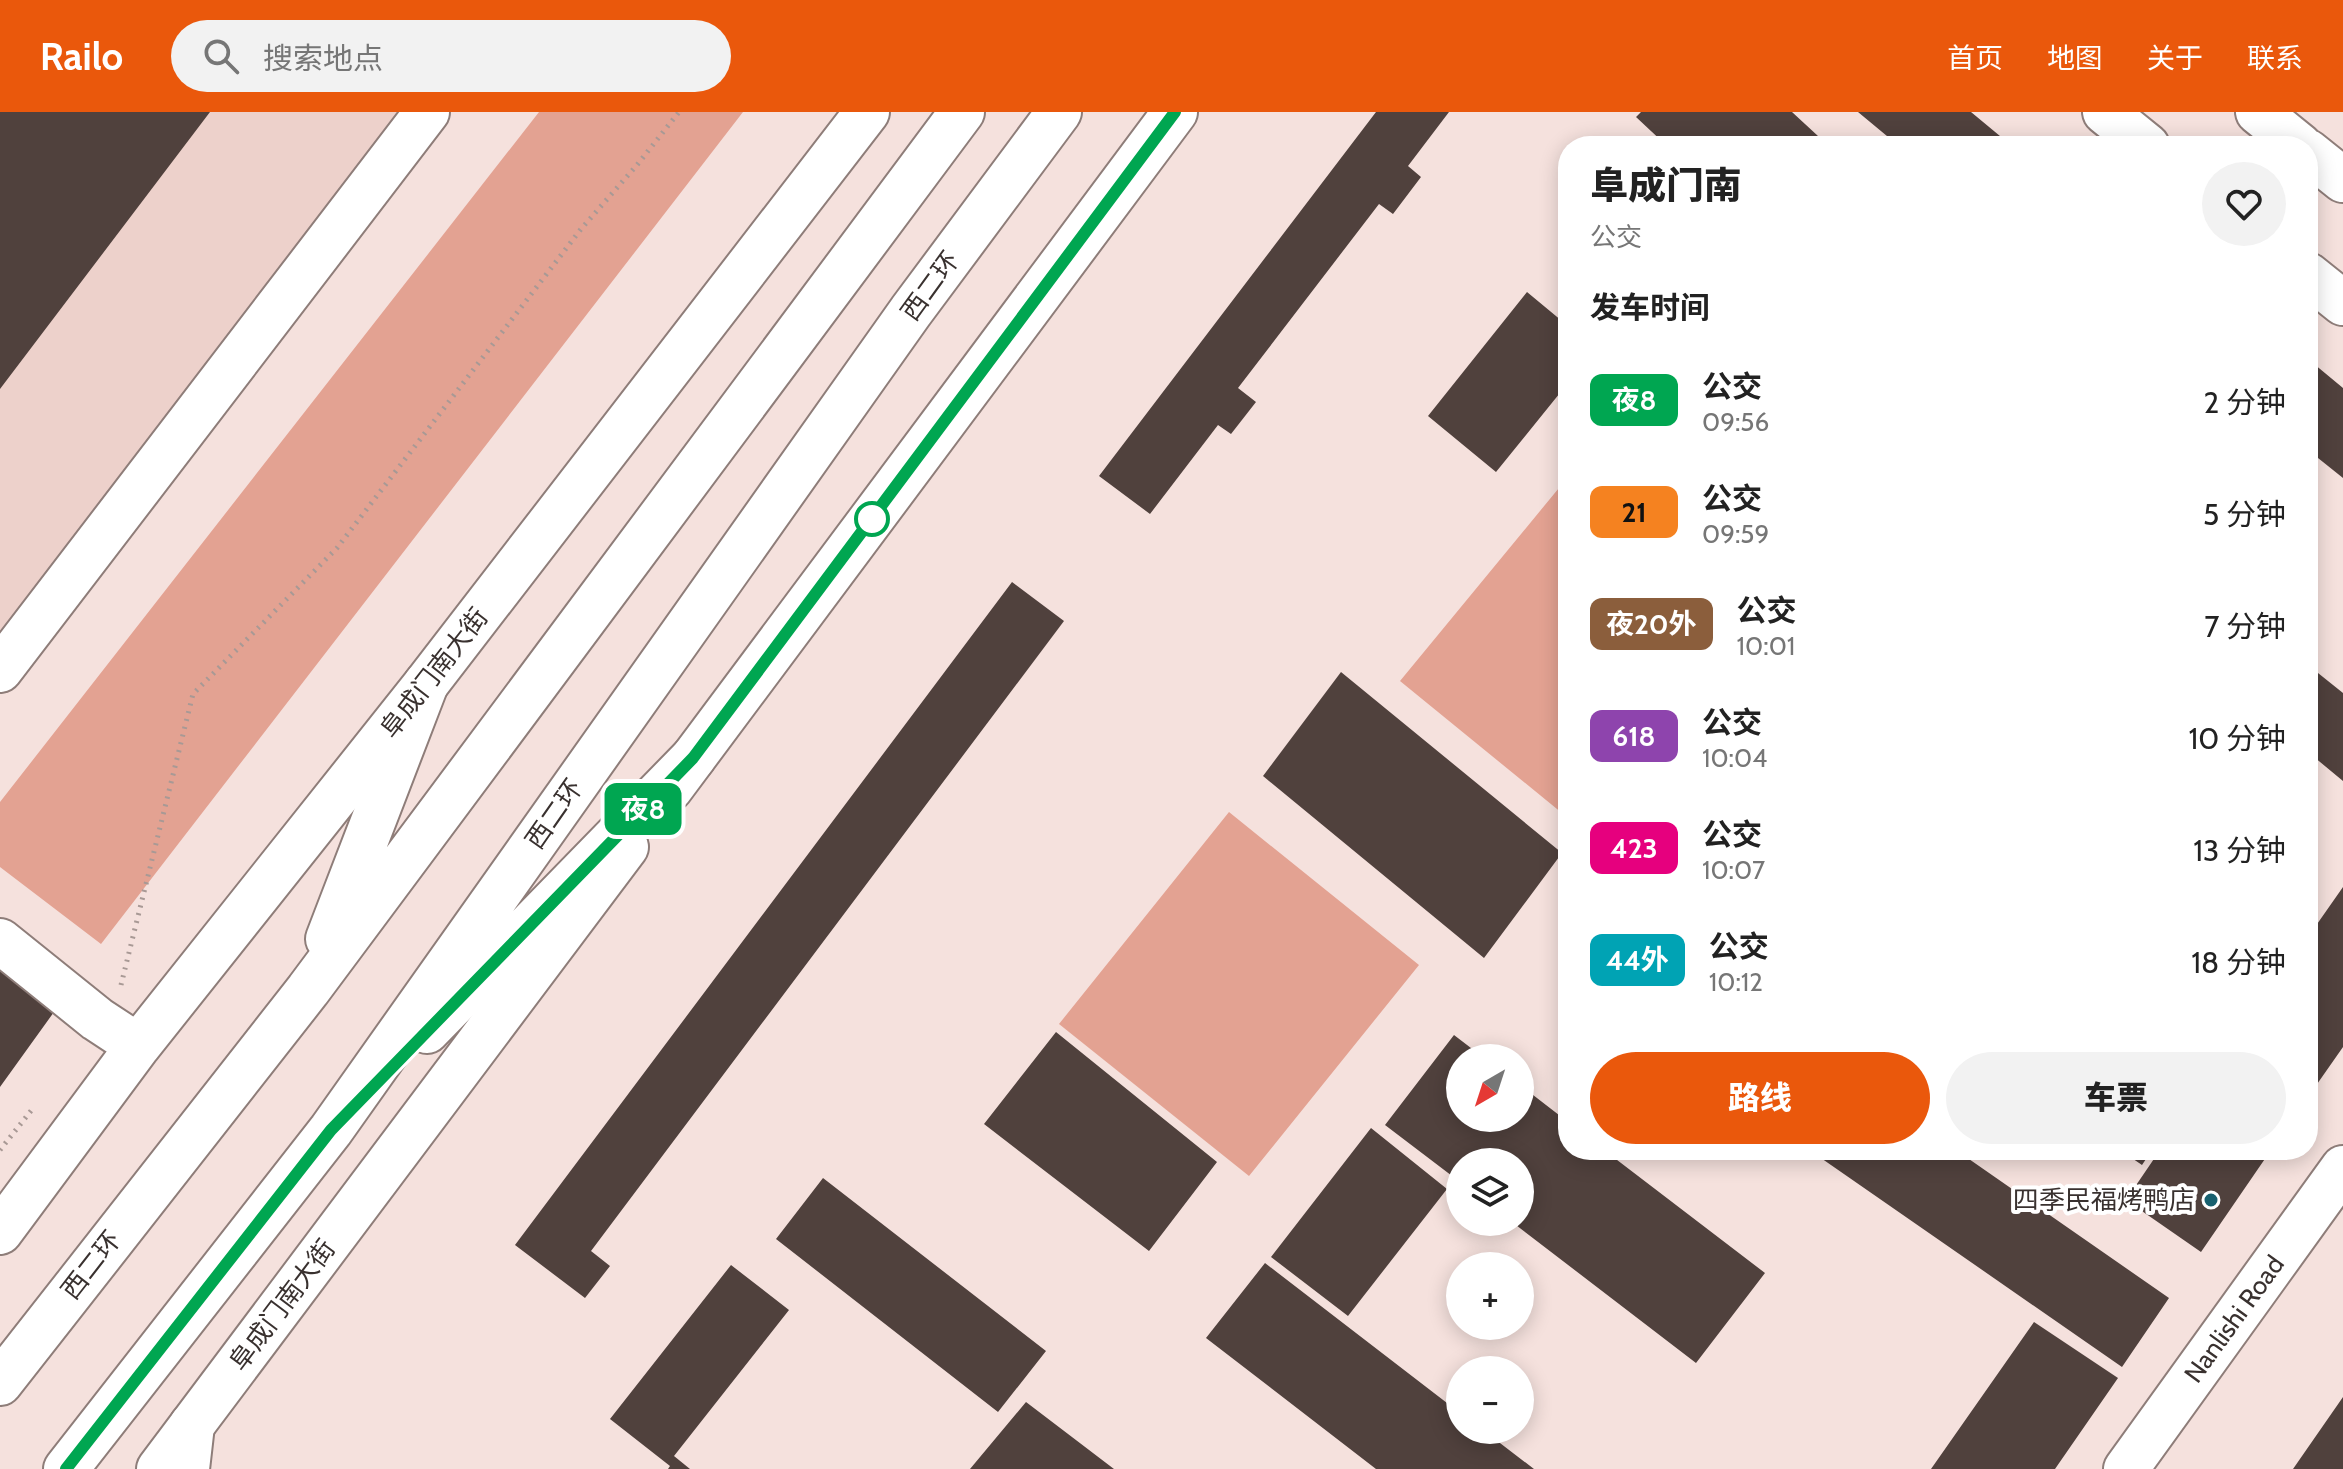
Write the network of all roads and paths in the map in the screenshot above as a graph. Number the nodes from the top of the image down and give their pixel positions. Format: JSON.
{"nodes":[{"id":1,"x":427,"y":112,"type":"edge"},
{"id":2,"x":679,"y":112,"type":"edge"},
{"id":3,"x":867,"y":112,"type":"edge"},
{"id":4,"x":962,"y":112,"type":"edge"},
{"id":5,"x":1059,"y":112,"type":"edge"},
{"id":6,"x":1175,"y":112,"type":"edge"},
{"id":7,"x":2105,"y":112,"type":"edge"},
{"id":8,"x":2258,"y":112,"type":"edge"},
{"id":9,"x":2135,"y":136,"type":"edge"},
{"id":10,"x":2288,"y":136,"type":"edge"},
{"id":11,"x":2318,"y":160,"type":"edge"},
{"id":12,"x":2343,"y":180,"type":"edge"},
{"id":13,"x":2318,"y":283,"type":"edge"},
{"id":14,"x":2343,"y":303,"type":"edge"},
{"id":15,"x":0,"y":670,"type":"edge"},
{"id":16,"x":426,"y":684,"type":"junction"},
{"id":17,"x":693,"y":758,"type":"junction"},
{"id":18,"x":0,"y":941,"type":"edge"},
{"id":19,"x":308,"y":990,"type":"junction"},
{"id":20,"x":97,"y":1019,"type":"junction"},
{"id":21,"x":138,"y":1046,"type":"junction"},
{"id":22,"x":38,"y":1101,"type":"dead end"},
{"id":23,"x":331,"y":1130,"type":"junction"},
{"id":24,"x":0,"y":1150,"type":"edge"},
{"id":25,"x":2343,"y":1168,"type":"edge"},
{"id":26,"x":0,"y":1232,"type":"edge"},
{"id":27,"x":0,"y":1383,"type":"edge"},
{"id":28,"x":192,"y":1425,"type":"junction"},
{"id":29,"x":66,"y":1469,"type":"edge"},
{"id":30,"x":159,"y":1469,"type":"edge"},
{"id":31,"x":187,"y":1469,"type":"edge"},
{"id":32,"x":2126,"y":1469,"type":"edge"}],
"edges":[{"from":1,"to":15,"type":"main road"},
{"from":2,"to":20,"type":"path"},
{"from":3,"to":16,"type":"main road","name":"阜成门南大街"},
{"from":4,"to":19,"type":"main road","name":"西二环"},
{"from":5,"to":23,"type":"main road","name":"西二环"},
{"from":6,"to":17,"type":"main road"},
{"from":7,"to":9,"type":"main road"},
{"from":8,"to":10,"type":"main road"},
{"from":11,"to":12,"type":"main road"},
{"from":13,"to":14,"type":"main road"},
{"from":16,"to":19,"type":"main road"},
{"from":16,"to":21,"type":"main road","name":"阜成门南大街"},
{"from":17,"to":23,"type":"main road"},
{"from":17,"to":28,"type":"main road","name":"阜成门南大街"},
{"from":18,"to":20,"type":"main road"},
{"from":19,"to":27,"type":"main road","name":"西二环"},
{"from":20,"to":21,"type":"main road"},
{"from":21,"to":26,"type":"main road","name":"阜成门南大街"},
{"from":22,"to":24,"type":"path"},
{"from":23,"to":29,"type":"main road","name":"西二环"},
{"from":25,"to":32,"type":"main road","name":"Nanlishi Road"},
{"from":28,"to":30,"type":"main road","name":"阜成门南大街"},
{"from":28,"to":31,"type":"main road"}]}
